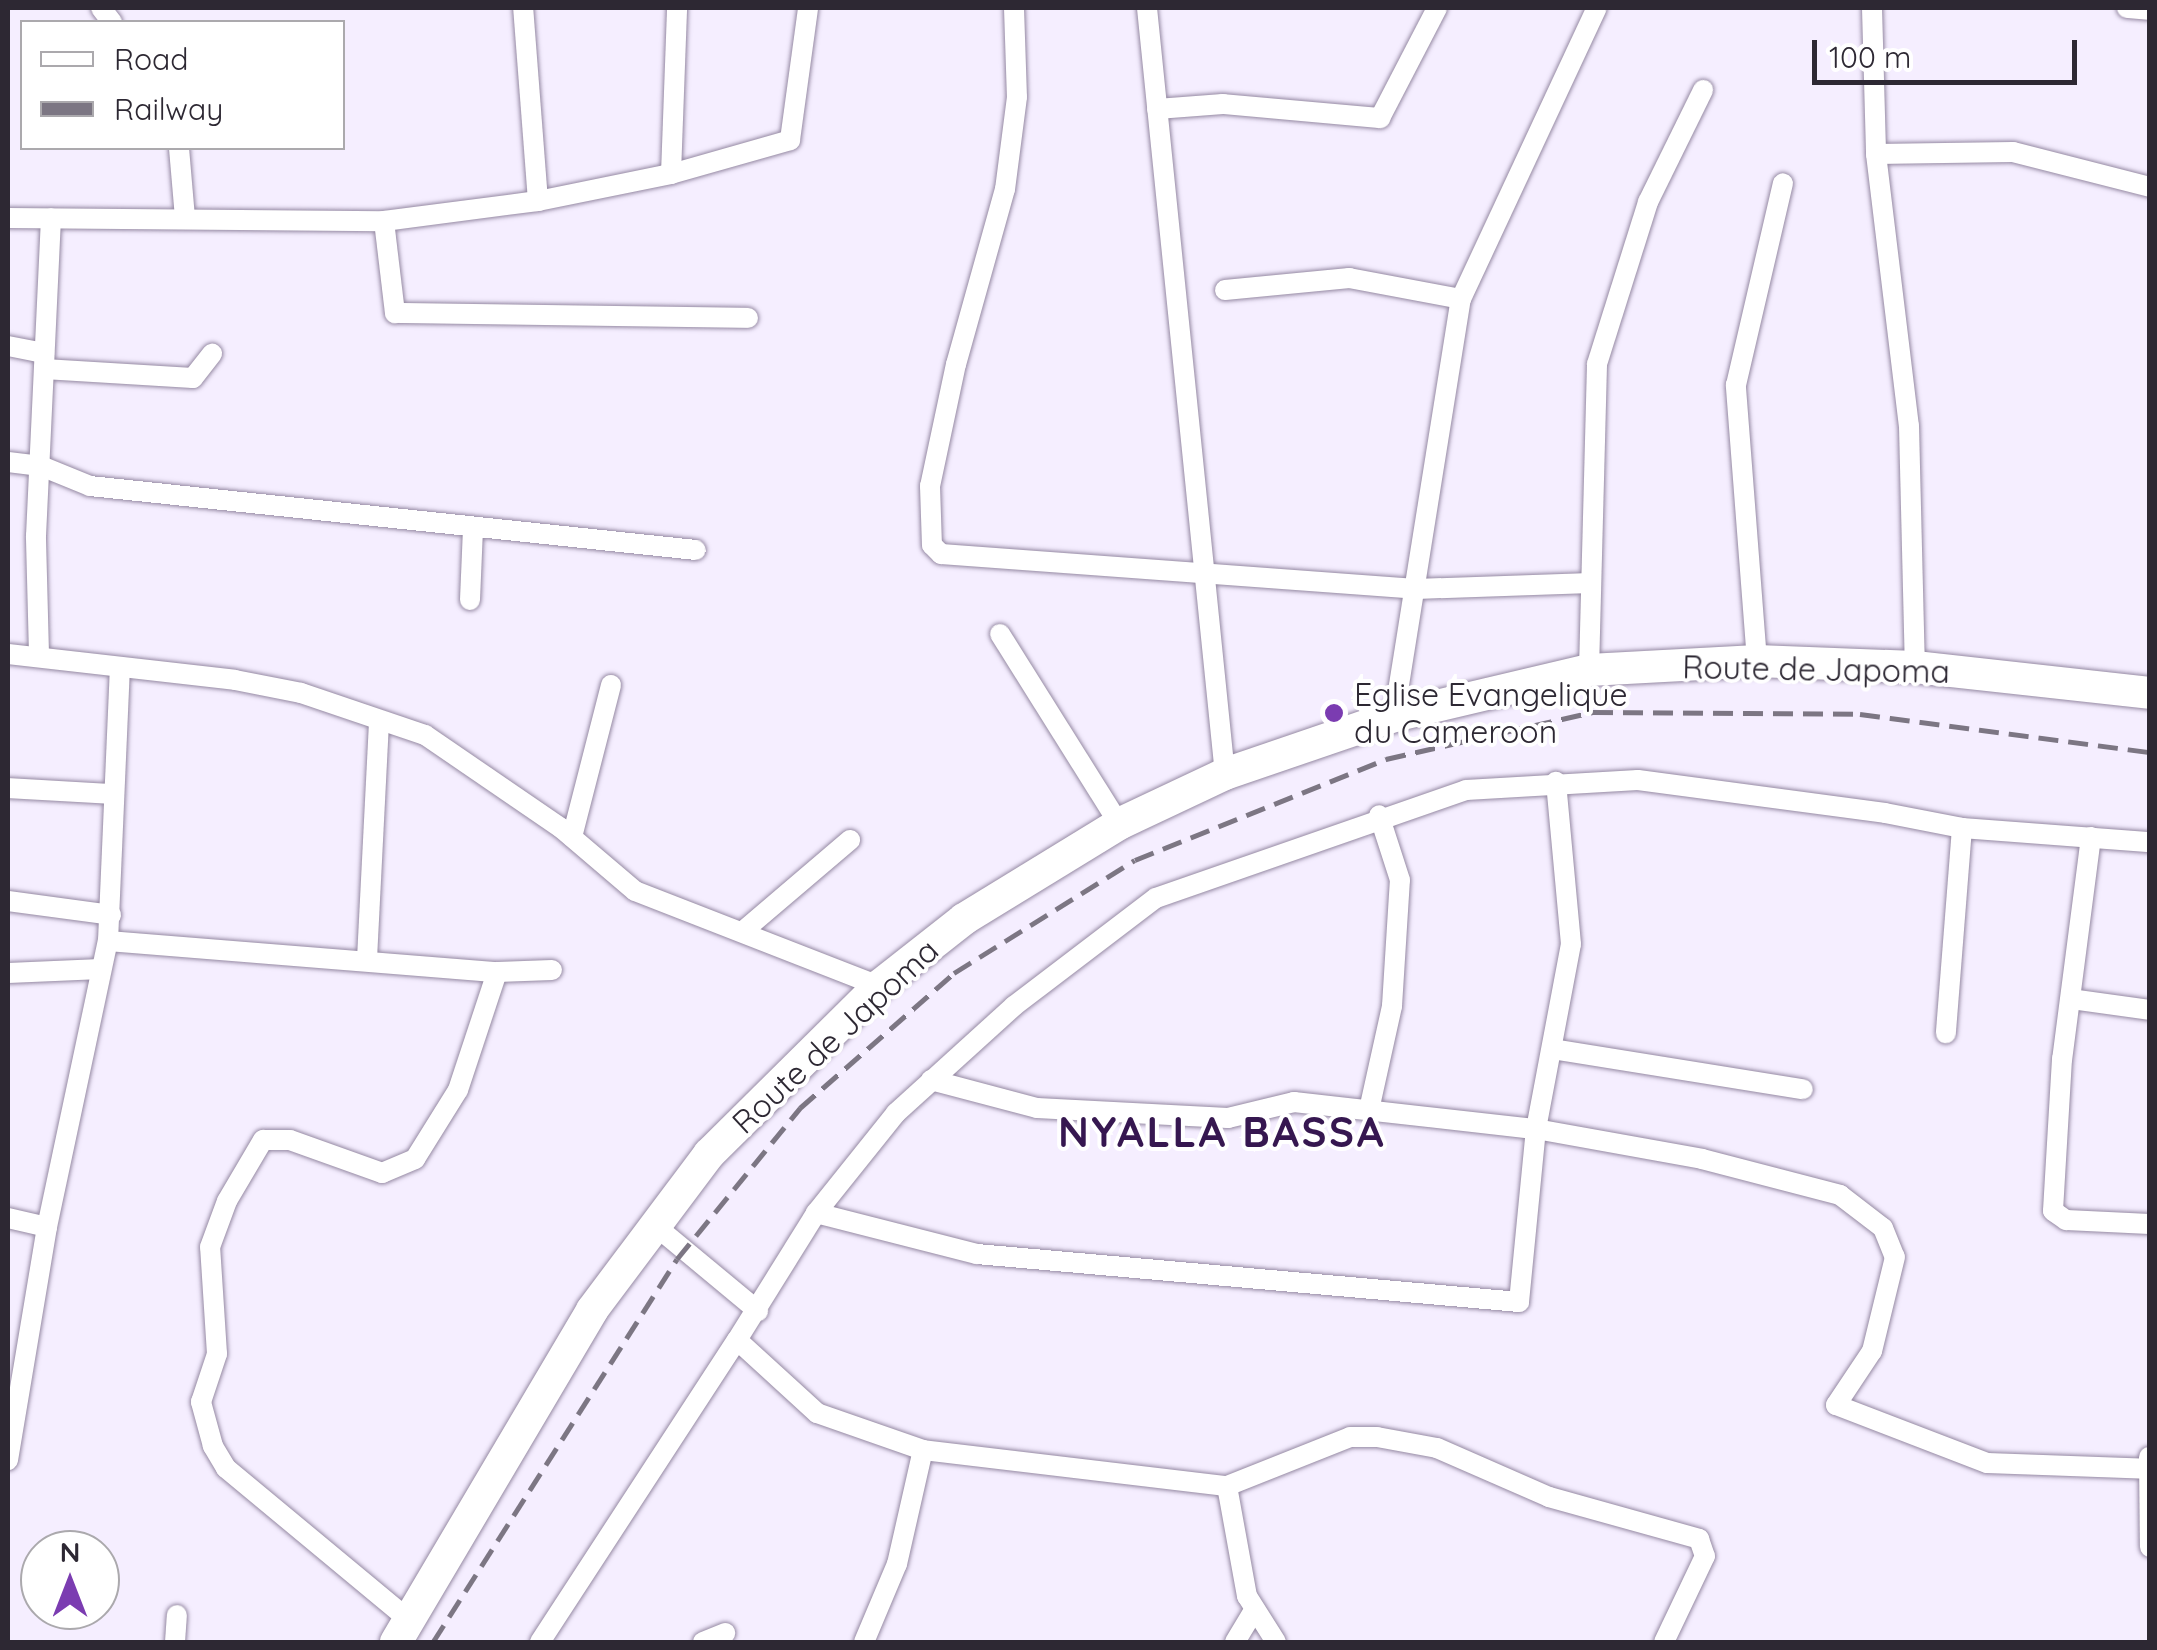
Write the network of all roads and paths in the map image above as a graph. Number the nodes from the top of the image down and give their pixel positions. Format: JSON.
{"nodes":[{"id":1,"x":523,"y":8,"type":"edge"},
{"id":2,"x":677,"y":8,"type":"edge"},
{"id":3,"x":808,"y":8,"type":"edge"},
{"id":4,"x":1014,"y":8,"type":"edge"},
{"id":5,"x":1147,"y":8,"type":"edge"},
{"id":6,"x":1437,"y":8,"type":"edge"},
{"id":7,"x":1597,"y":8,"type":"edge"},
{"id":8,"x":1872,"y":8,"type":"edge"},
{"id":9,"x":2128,"y":8,"type":"edge"},
{"id":10,"x":2150,"y":10,"type":"edge"},
{"id":11,"x":1704,"y":90,"type":"dead end"},
{"id":12,"x":1157,"y":109,"type":"junction"},
{"id":13,"x":179,"y":150,"type":"edge"},
{"id":14,"x":1876,"y":154,"type":"junction"},
{"id":15,"x":671,"y":174,"type":"junction"},
{"id":16,"x":1783,"y":183,"type":"dead end"},
{"id":17,"x":2150,"y":187,"type":"edge"},
{"id":18,"x":538,"y":200,"type":"junction"},
{"id":19,"x":8,"y":218,"type":"edge"},
{"id":20,"x":52,"y":218,"type":"junction"},
{"id":21,"x":184,"y":218,"type":"junction"},
{"id":22,"x":384,"y":222,"type":"junction"},
{"id":23,"x":1226,"y":290,"type":"dead end"},
{"id":24,"x":1461,"y":300,"type":"junction"},
{"id":25,"x":748,"y":318,"type":"dead end"},
{"id":26,"x":8,"y":346,"type":"edge"},
{"id":27,"x":212,"y":354,"type":"dead end"},
{"id":28,"x":44,"y":361,"type":"junction"},
{"id":29,"x":8,"y":462,"type":"edge"},
{"id":30,"x":41,"y":466,"type":"junction"},
{"id":31,"x":473,"y":526,"type":"junction"},
{"id":32,"x":696,"y":550,"type":"dead end"},
{"id":33,"x":1205,"y":573,"type":"junction"},
{"id":34,"x":1591,"y":583,"type":"junction"},
{"id":35,"x":1416,"y":589,"type":"junction"},
{"id":36,"x":470,"y":600,"type":"dead end"},
{"id":37,"x":1000,"y":634,"type":"dead end"},
{"id":38,"x":8,"y":654,"type":"edge"},
{"id":39,"x":39,"y":654,"type":"junction"},
{"id":40,"x":1756,"y":661,"type":"junction"},
{"id":41,"x":1915,"y":667,"type":"junction"},
{"id":42,"x":120,"y":668,"type":"junction"},
{"id":43,"x":1589,"y":670,"type":"junction"},
{"id":44,"x":610,"y":686,"type":"dead end"},
{"id":45,"x":2150,"y":693,"type":"edge"},
{"id":46,"x":1394,"y":716,"type":"junction"},
{"id":47,"x":379,"y":722,"type":"junction"},
{"id":48,"x":1225,"y":774,"type":"junction"},
{"id":49,"x":1556,"y":782,"type":"junction"},
{"id":50,"x":8,"y":788,"type":"edge"},
{"id":51,"x":112,"y":794,"type":"junction"},
{"id":52,"x":1380,"y":815,"type":"junction"},
{"id":53,"x":1119,"y":824,"type":"junction"},
{"id":54,"x":1962,"y":828,"type":"junction"},
{"id":55,"x":572,"y":837,"type":"junction"},
{"id":56,"x":2091,"y":837,"type":"junction"},
{"id":57,"x":850,"y":840,"type":"dead end"},
{"id":58,"x":2150,"y":842,"type":"edge"},
{"id":59,"x":8,"y":901,"type":"edge"},
{"id":60,"x":111,"y":915,"type":"junction"},
{"id":61,"x":742,"y":932,"type":"junction"},
{"id":62,"x":108,"y":940,"type":"junction"},
{"id":63,"x":367,"y":959,"type":"junction"},
{"id":64,"x":101,"y":969,"type":"junction"},
{"id":65,"x":552,"y":970,"type":"dead end"},
{"id":66,"x":496,"y":972,"type":"junction"},
{"id":67,"x":8,"y":973,"type":"edge"},
{"id":68,"x":879,"y":986,"type":"junction"},
{"id":69,"x":2071,"y":999,"type":"junction"},
{"id":70,"x":2150,"y":1010,"type":"edge"},
{"id":71,"x":1946,"y":1033,"type":"dead end"},
{"id":72,"x":1552,"y":1049,"type":"junction"},
{"id":73,"x":931,"y":1080,"type":"junction"},
{"id":74,"x":1803,"y":1089,"type":"dead end"},
{"id":75,"x":1369,"y":1110,"type":"junction"},
{"id":76,"x":1536,"y":1129,"type":"junction"},
{"id":77,"x":816,"y":1213,"type":"junction"},
{"id":78,"x":8,"y":1218,"type":"edge"},
{"id":79,"x":652,"y":1222,"type":"junction"},
{"id":80,"x":2150,"y":1224,"type":"edge"},
{"id":81,"x":47,"y":1227,"type":"junction"},
{"id":82,"x":758,"y":1311,"type":"junction"},
{"id":83,"x":737,"y":1340,"type":"junction"},
{"id":84,"x":923,"y":1450,"type":"junction"},
{"id":85,"x":8,"y":1460,"type":"edge"},
{"id":86,"x":2148,"y":1462,"type":"edge"},
{"id":87,"x":1228,"y":1486,"type":"junction"},
{"id":88,"x":2150,"y":1547,"type":"edge"},
{"id":89,"x":1253,"y":1612,"type":"junction"},
{"id":90,"x":178,"y":1615,"type":"dead end"},
{"id":91,"x":402,"y":1631,"type":"edge"},
{"id":92,"x":725,"y":1633,"type":"dead end"},
{"id":93,"x":174,"y":1642,"type":"edge"},
{"id":94,"x":540,"y":1642,"type":"edge"},
{"id":95,"x":703,"y":1642,"type":"edge"},
{"id":96,"x":864,"y":1642,"type":"edge"},
{"id":97,"x":1235,"y":1642,"type":"edge"},
{"id":98,"x":1276,"y":1642,"type":"edge"},
{"id":99,"x":1664,"y":1642,"type":"edge"}],
"edges":[{"from":1,"to":18,"type":"street"},
{"from":2,"to":15,"type":"street"},
{"from":3,"to":15,"type":"street"},
{"from":4,"to":33,"type":"street"},
{"from":5,"to":12,"type":"street"},
{"from":6,"to":12,"type":"street"},
{"from":7,"to":24,"type":"street"},
{"from":8,"to":14,"type":"street"},
{"from":9,"to":10,"type":"street"},
{"from":11,"to":34,"type":"street"},
{"from":12,"to":33,"type":"street"},
{"from":13,"to":21,"type":"street"},
{"from":14,"to":17,"type":"street"},
{"from":14,"to":41,"type":"street"},
{"from":15,"to":18,"type":"street"},
{"from":16,"to":40,"type":"street"},
{"from":18,"to":22,"type":"street"},
{"from":19,"to":20,"type":"street"},
{"from":20,"to":21,"type":"street"},
{"from":20,"to":28,"type":"street"},
{"from":21,"to":22,"type":"street"},
{"from":22,"to":25,"type":"street"},
{"from":23,"to":24,"type":"street"},
{"from":24,"to":35,"type":"street"},
{"from":26,"to":28,"type":"street"},
{"from":27,"to":28,"type":"street"},
{"from":28,"to":30,"type":"street"},
{"from":29,"to":30,"type":"street"},
{"from":30,"to":31,"type":"street"},
{"from":30,"to":39,"type":"street"},
{"from":31,"to":32,"type":"street"},
{"from":31,"to":36,"type":"street"},
{"from":33,"to":35,"type":"street"},
{"from":33,"to":48,"type":"street"},
{"from":34,"to":35,"type":"street"},
{"from":34,"to":43,"type":"street"},
{"from":35,"to":46,"type":"street"},
{"from":37,"to":53,"type":"street"},
{"from":38,"to":39,"type":"street"},
{"from":39,"to":42,"type":"street"},
{"from":40,"to":41,"type":"main road","name":"Route de Japoma"},
{"from":40,"to":43,"type":"main road","name":"Route de Japoma"},
{"from":41,"to":45,"type":"main road","name":"Route de Japoma"},
{"from":42,"to":47,"type":"street"},
{"from":42,"to":51,"type":"street"},
{"from":43,"to":46,"type":"main road","name":"Route de Japoma"},
{"from":44,"to":55,"type":"street"},
{"from":46,"to":48,"type":"main road","name":"Route de Japoma"},
{"from":47,"to":55,"type":"street"},
{"from":47,"to":63,"type":"street"},
{"from":48,"to":53,"type":"main road","name":"Route de Japoma"},
{"from":49,"to":52,"type":"street"},
{"from":49,"to":54,"type":"street"},
{"from":49,"to":72,"type":"street"},
{"from":50,"to":51,"type":"street"},
{"from":51,"to":60,"type":"street"},
{"from":52,"to":73,"type":"street"},
{"from":52,"to":75,"type":"street"},
{"from":53,"to":68,"type":"main road","name":"Route de Japoma"},
{"from":54,"to":56,"type":"street"},
{"from":54,"to":71,"type":"street"},
{"from":55,"to":61,"type":"street"},
{"from":56,"to":58,"type":"street"},
{"from":56,"to":69,"type":"street"},
{"from":57,"to":61,"type":"street"},
{"from":59,"to":60,"type":"street"},
{"from":60,"to":62,"type":"street"},
{"from":61,"to":68,"type":"street"},
{"from":62,"to":63,"type":"street"},
{"from":62,"to":64,"type":"street"},
{"from":63,"to":66,"type":"street"},
{"from":64,"to":67,"type":"street"},
{"from":64,"to":81,"type":"street"},
{"from":65,"to":66,"type":"street"},
{"from":66,"to":91,"type":"street"},
{"from":68,"to":79,"type":"main road","name":"Route de Japoma"},
{"from":69,"to":70,"type":"street"},
{"from":69,"to":80,"type":"street"},
{"from":72,"to":74,"type":"street"},
{"from":72,"to":76,"type":"street"},
{"from":73,"to":75,"type":"street"},
{"from":73,"to":77,"type":"street"},
{"from":75,"to":76,"type":"street"},
{"from":76,"to":77,"type":"street"},
{"from":76,"to":86,"type":"street"},
{"from":77,"to":82,"type":"street"},
{"from":78,"to":81,"type":"street"},
{"from":79,"to":82,"type":"street"},
{"from":79,"to":91,"type":"main road","name":"Route de Japoma"},
{"from":81,"to":85,"type":"street"},
{"from":82,"to":83,"type":"street"},
{"from":83,"to":84,"type":"street"},
{"from":83,"to":94,"type":"street"},
{"from":84,"to":87,"type":"street"},
{"from":84,"to":96,"type":"street"},
{"from":86,"to":88,"type":"street"},
{"from":87,"to":89,"type":"street"},
{"from":87,"to":99,"type":"street"},
{"from":89,"to":97,"type":"street"},
{"from":89,"to":98,"type":"street"},
{"from":90,"to":93,"type":"street"},
{"from":92,"to":95,"type":"street"}]}
